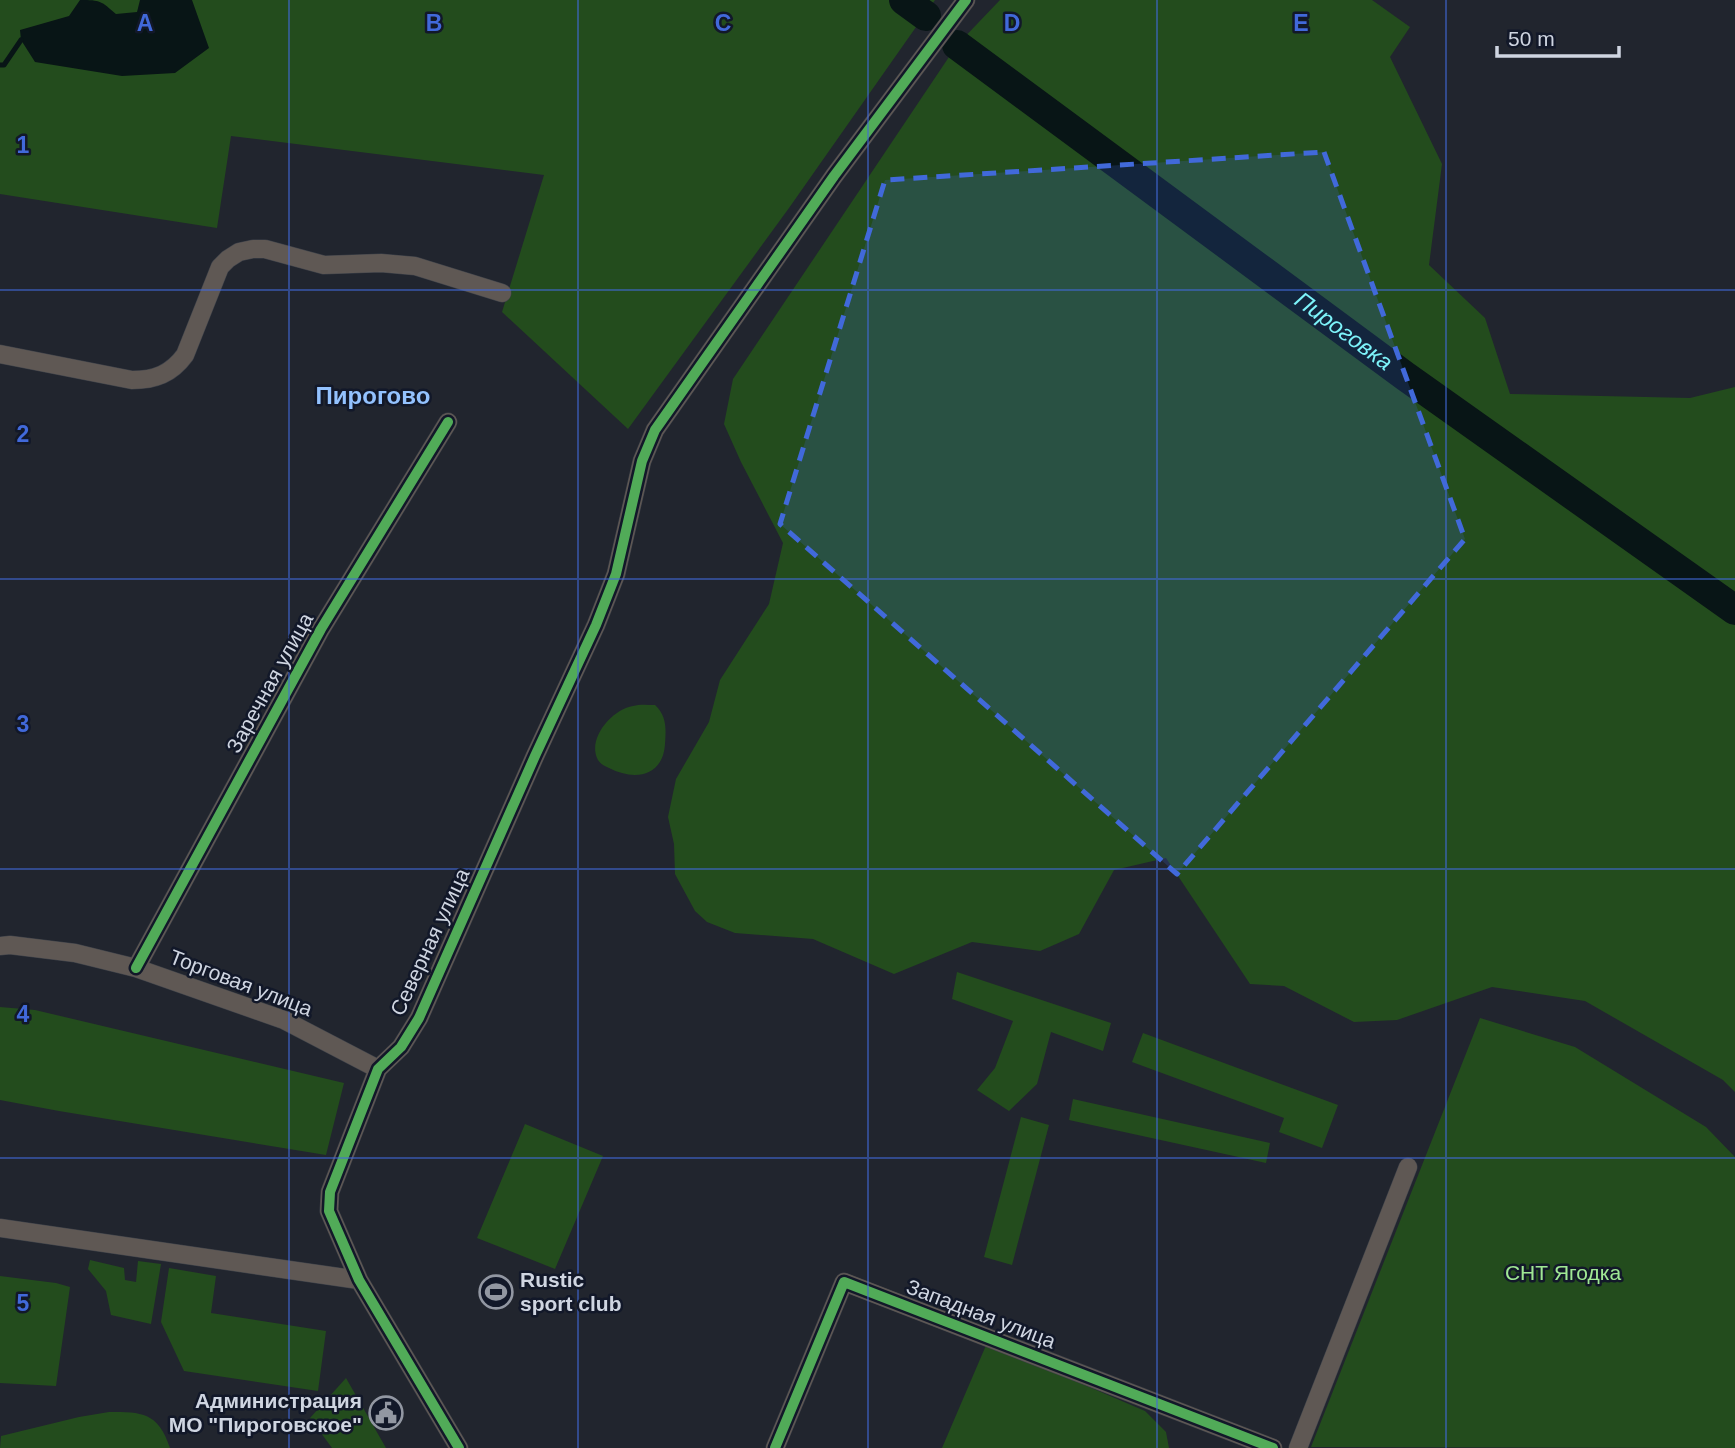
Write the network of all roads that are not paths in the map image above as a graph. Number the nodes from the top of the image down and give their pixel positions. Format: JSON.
{"nodes":[{"id":1,"x":966,"y":0,"type":"edge"},
{"id":2,"x":502,"y":293,"type":"dead end"},
{"id":3,"x":0,"y":354,"type":"edge"},
{"id":4,"x":448,"y":422,"type":"dead end"},
{"id":5,"x":0,"y":946,"type":"edge"},
{"id":6,"x":136,"y":968,"type":"junction"},
{"id":7,"x":377,"y":1069,"type":"junction"},
{"id":8,"x":1408,"y":1167,"type":"dead end"},
{"id":9,"x":0,"y":1228,"type":"edge"},
{"id":10,"x":359,"y":1279,"type":"junction"},
{"id":11,"x":1263,"y":1446,"type":"edge"},
{"id":12,"x":459,"y":1448,"type":"edge"},
{"id":13,"x":775,"y":1448,"type":"edge"},
{"id":14,"x":1298,"y":1448,"type":"edge"}],
"edges":[{"from":1,"to":7,"type":"street","name":"Северная улица"},
{"from":2,"to":3,"type":"street"},
{"from":4,"to":6,"type":"street","name":"Заречная улица"},
{"from":5,"to":6,"type":"street","name":"Торговая улица"},
{"from":6,"to":7,"type":"street","name":"Торговая улица"},
{"from":7,"to":10,"type":"street","name":"Северная улица"},
{"from":8,"to":14,"type":"street"},
{"from":9,"to":10,"type":"street"},
{"from":10,"to":12,"type":"street","name":"Северная улица"},
{"from":11,"to":13,"type":"street","name":"Западная улица"}]}
